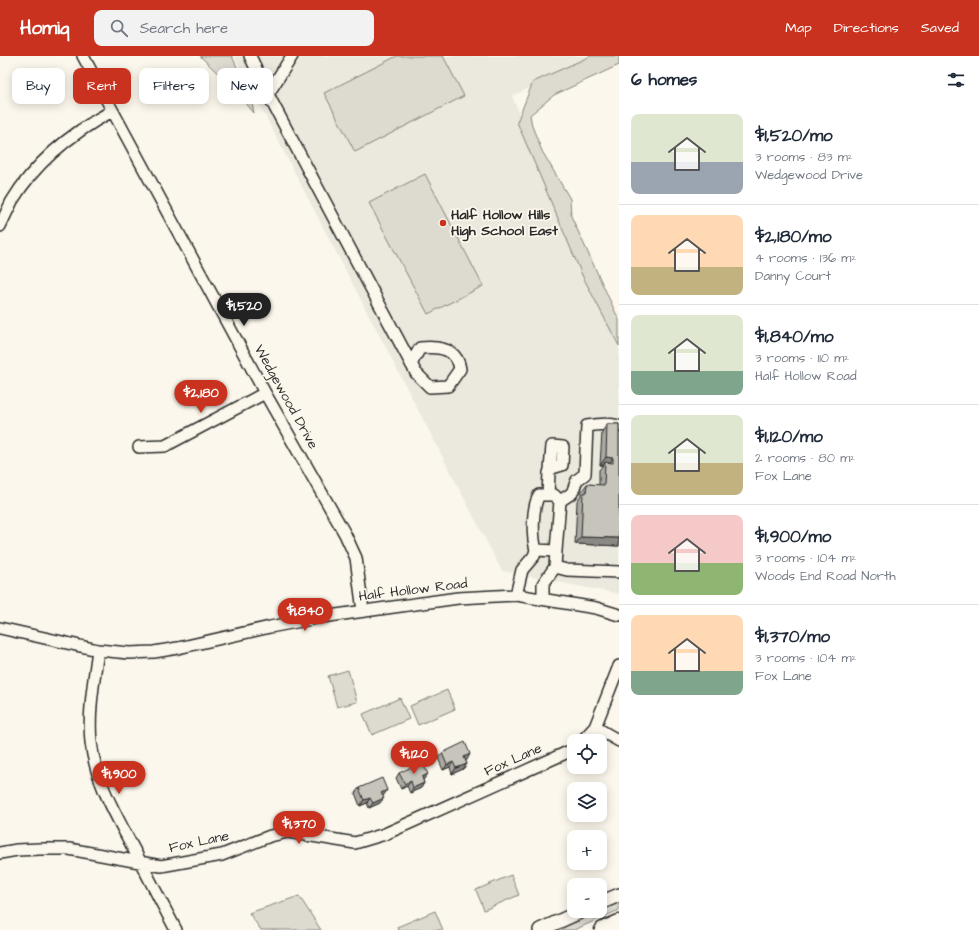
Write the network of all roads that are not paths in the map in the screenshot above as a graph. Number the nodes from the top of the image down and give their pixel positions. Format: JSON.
{"nodes":[{"id":1,"x":83,"y":56,"type":"edge"},
{"id":2,"x":250,"y":56,"type":"edge"},
{"id":3,"x":292,"y":56,"type":"edge"},
{"id":4,"x":256,"y":68,"type":"edge"},
{"id":5,"x":273,"y":86,"type":"edge"},
{"id":6,"x":273,"y":103,"type":"edge"},
{"id":7,"x":112,"y":111,"type":"junction"},
{"id":8,"x":0,"y":226,"type":"edge"},
{"id":9,"x":411,"y":364,"type":"junction"},
{"id":10,"x":265,"y":392,"type":"junction"},
{"id":11,"x":619,"y":426,"type":"edge"},
{"id":12,"x":139,"y":447,"type":"dead end"},
{"id":13,"x":550,"y":470,"type":"dead end"},
{"id":14,"x":548,"y":495,"type":"junction"},
{"id":15,"x":560,"y":501,"type":"junction"},
{"id":16,"x":536,"y":550,"type":"junction"},
{"id":17,"x":556,"y":551,"type":"junction"},
{"id":18,"x":555,"y":567,"type":"junction"},
{"id":19,"x":619,"y":572,"type":"edge"},
{"id":20,"x":516,"y":595,"type":"junction"},
{"id":21,"x":542,"y":599,"type":"junction"},
{"id":22,"x":363,"y":611,"type":"junction"},
{"id":23,"x":619,"y":615,"type":"edge"},
{"id":24,"x":0,"y":628,"type":"edge"},
{"id":25,"x":98,"y":650,"type":"junction"},
{"id":26,"x":619,"y":666,"type":"edge"},
{"id":27,"x":595,"y":727,"type":"junction"},
{"id":28,"x":588,"y":734,"type":"edge"},
{"id":29,"x":619,"y":741,"type":"edge"},
{"id":30,"x":567,"y":752,"type":"edge"},
{"id":31,"x":0,"y":853,"type":"edge"},
{"id":32,"x":140,"y":862,"type":"junction"},
{"id":33,"x":619,"y":895,"type":"edge"},
{"id":34,"x":607,"y":900,"type":"edge"},
{"id":35,"x":567,"y":918,"type":"edge"},
{"id":36,"x":619,"y":923,"type":"edge"},
{"id":37,"x":176,"y":930,"type":"edge"},
{"id":38,"x":540,"y":930,"type":"edge"},
{"id":39,"x":603,"y":930,"type":"edge"}],
"edges":[{"from":1,"to":7,"type":"street","name":"Wedgewood Drive"},
{"from":2,"to":4,"type":"street"},
{"from":3,"to":5,"type":"street"},
{"from":6,"to":9,"type":"street"},
{"from":7,"to":8,"type":"street"},
{"from":7,"to":10,"type":"street","name":"Wedgewood Drive"},
{"from":9,"to":9,"type":"street"},
{"from":10,"to":12,"type":"street"},
{"from":10,"to":22,"type":"street","name":"Wedgewood Drive"},
{"from":11,"to":15,"type":"street"},
{"from":13,"to":14,"type":"street"},
{"from":14,"to":15,"type":"street"},
{"from":14,"to":16,"type":"street"},
{"from":15,"to":17,"type":"street"},
{"from":16,"to":17,"type":"street"},
{"from":16,"to":20,"type":"street"},
{"from":17,"to":18,"type":"street"},
{"from":18,"to":19,"type":"street"},
{"from":18,"to":21,"type":"street"},
{"from":20,"to":21,"type":"street","name":"Half Hollow Road"},
{"from":20,"to":22,"type":"street","name":"Half Hollow Road"},
{"from":21,"to":23,"type":"street","name":"Half Hollow Road"},
{"from":22,"to":25,"type":"street","name":"Half Hollow Road"},
{"from":24,"to":25,"type":"street","name":"Half Hollow Road"},
{"from":25,"to":32,"type":"street"},
{"from":26,"to":27,"type":"street"},
{"from":27,"to":28,"type":"street"},
{"from":27,"to":29,"type":"street"},
{"from":30,"to":32,"type":"street","name":"Fox Lane"},
{"from":31,"to":32,"type":"street","name":"Fox Lane"},
{"from":32,"to":37,"type":"street"},
{"from":33,"to":34,"type":"main road"},
{"from":35,"to":38,"type":"main road"},
{"from":36,"to":39,"type":"highway"}]}
